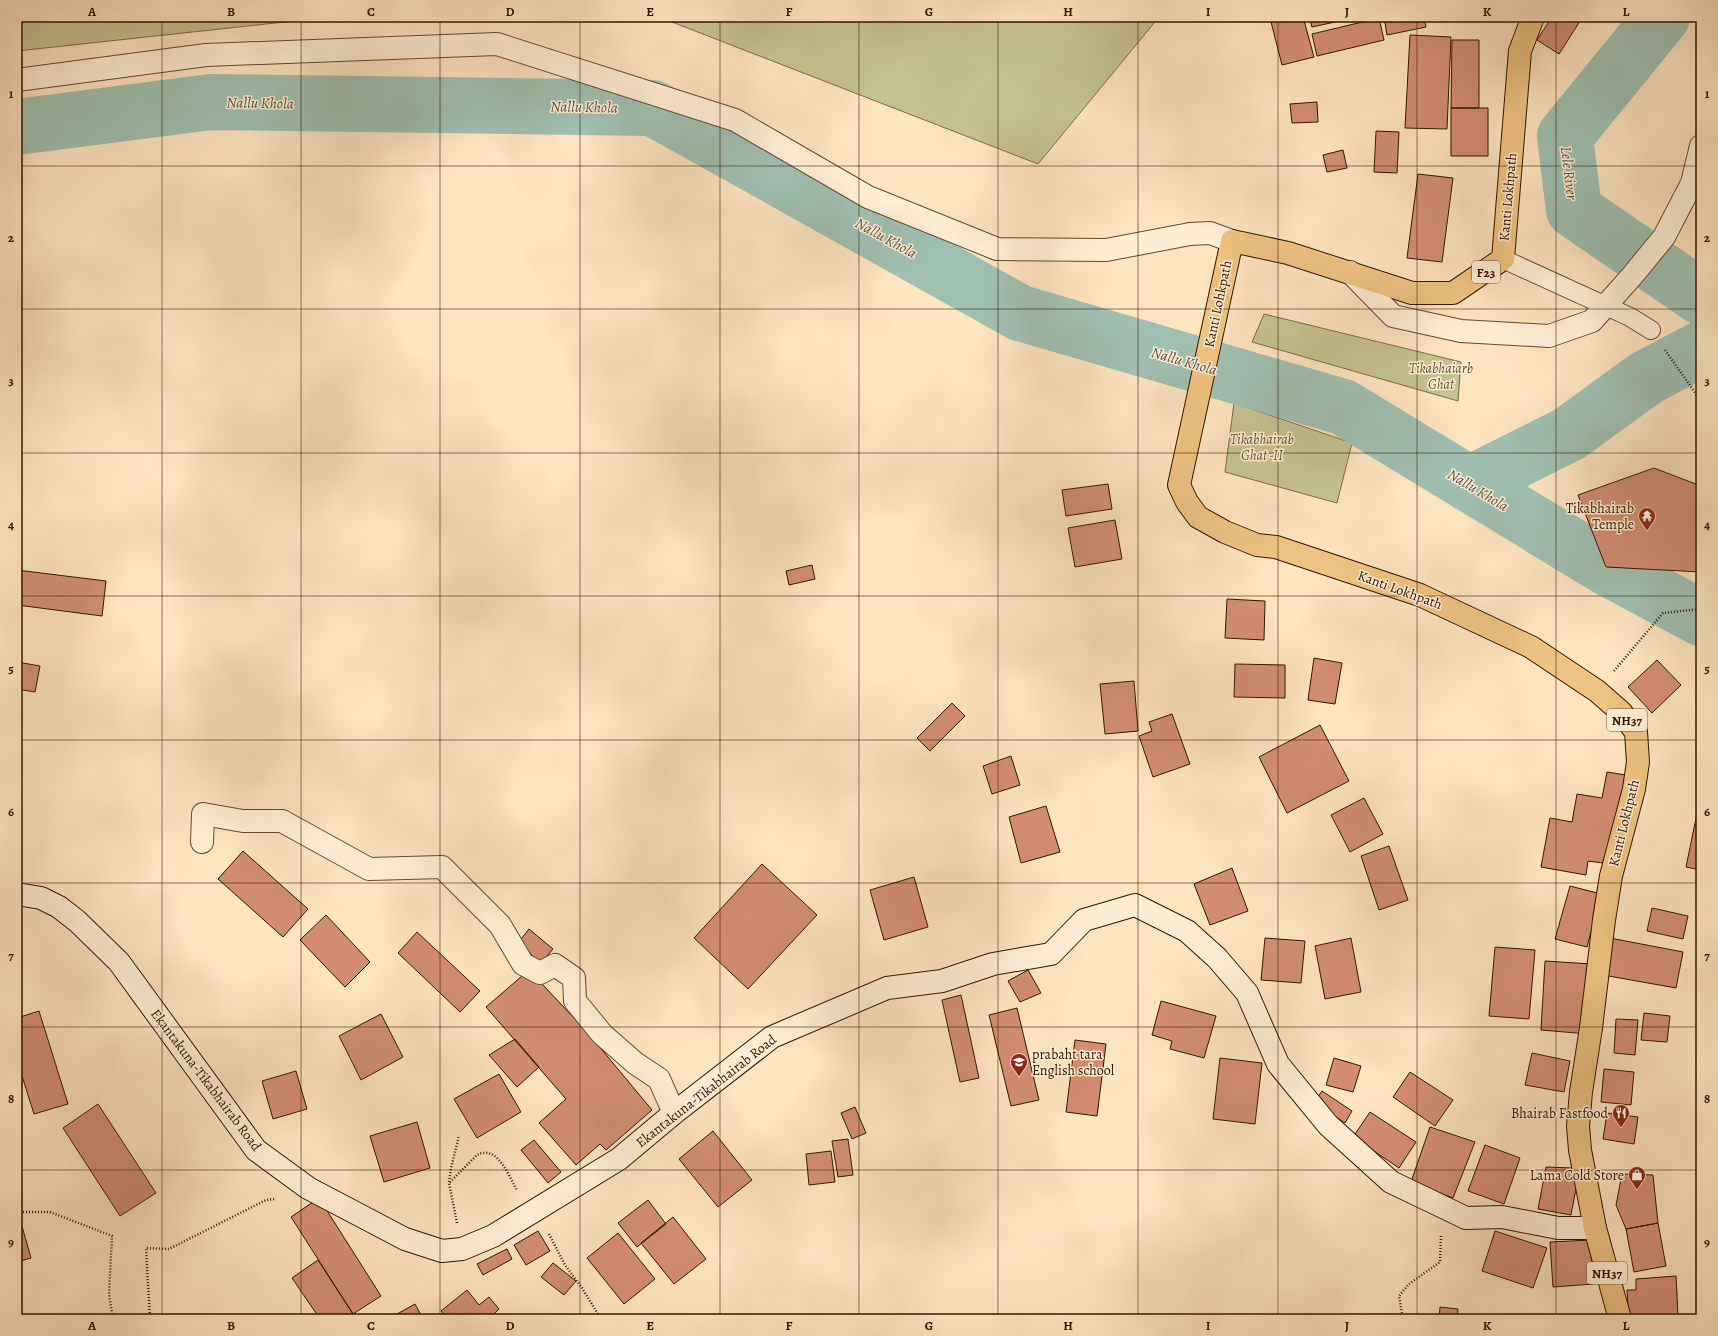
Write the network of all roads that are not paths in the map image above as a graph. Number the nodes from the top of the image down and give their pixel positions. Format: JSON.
{"nodes":[{"id":1,"x":1533,"y":17,"type":"edge"},
{"id":2,"x":17,"y":80,"type":"edge"},
{"id":3,"x":1701,"y":146,"type":"edge"},
{"id":4,"x":1232,"y":240,"type":"junction"},
{"id":5,"x":1503,"y":259,"type":"junction"},
{"id":6,"x":1350,"y":272,"type":"junction"},
{"id":7,"x":1651,"y":330,"type":"road end"},
{"id":8,"x":1180,"y":485,"type":"joint"},
{"id":9,"x":202,"y":842,"type":"dead end"},
{"id":10,"x":17,"y":894,"type":"edge"},
{"id":11,"x":674,"y":1113,"type":"junction"},
{"id":12,"x":1595,"y":1228,"type":"junction"},
{"id":13,"x":1620,"y":1319,"type":"edge"}],
"edges":[{"from":1,"to":5,"type":"main road","name":"Kanti Lokhpath","number":"F23"},
{"from":2,"to":4,"type":"street"},
{"from":3,"to":6,"type":"street"},
{"from":4,"to":6,"type":"main road","name":"Kanti Lokhpath","number":"F23"},
{"from":4,"to":8,"type":"main road","name":"Kanti Lohkpath","number":"NH37"},
{"from":5,"to":6,"type":"main road","name":"Kanti Lokhpath","number":"F23"},
{"from":5,"to":7,"type":"lane"},
{"from":8,"to":12,"type":"main road","name":"Kanti Lokhpath","number":"NH37"},
{"from":9,"to":11,"type":"street"},
{"from":10,"to":11,"type":"street","name":"Ekantakuna-Tikabhairab Road"},
{"from":11,"to":12,"type":"street","name":"Ekantakuna-Tikabhairab Road"},
{"from":12,"to":13,"type":"main road","name":"Kanti Lokhpath","number":"NH37"}]}
